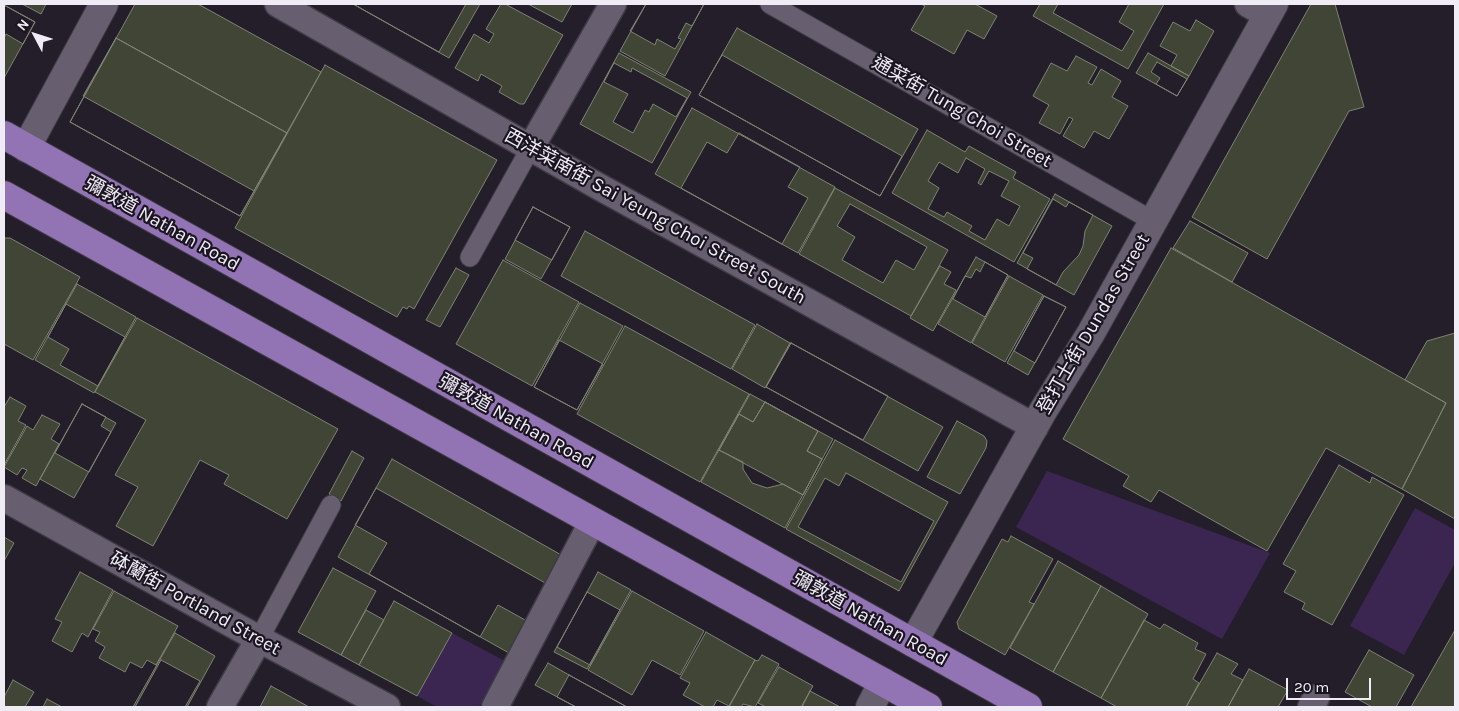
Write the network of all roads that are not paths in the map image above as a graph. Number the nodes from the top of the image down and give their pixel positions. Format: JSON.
{"nodes":[{"id":1,"x":104,"y":4,"type":"edge"},
{"id":2,"x":278,"y":4,"type":"edge"},
{"id":3,"x":613,"y":4,"type":"edge"},
{"id":4,"x":770,"y":4,"type":"edge"},
{"id":5,"x":1263,"y":7,"type":"edge"},
{"id":6,"x":15,"y":141,"type":"edge"},
{"id":7,"x":530,"y":149,"type":"junction"},
{"id":8,"x":10,"y":202,"type":"edge"},
{"id":9,"x":1154,"y":221,"type":"junction"},
{"id":10,"x":470,"y":257,"type":"dead end"},
{"id":11,"x":1035,"y":427,"type":"junction"},
{"id":12,"x":4,"y":498,"type":"edge"},
{"id":13,"x":331,"y":505,"type":"dead end"},
{"id":14,"x":589,"y":520,"type":"junction"},
{"id":15,"x":258,"y":639,"type":"junction"},
{"id":16,"x":913,"y":643,"type":"junction"},
{"id":17,"x":883,"y":682,"type":"junction"},
{"id":18,"x":220,"y":707,"type":"edge"},
{"id":19,"x":387,"y":707,"type":"edge"},
{"id":20,"x":495,"y":707,"type":"edge"},
{"id":21,"x":870,"y":707,"type":"edge"},
{"id":22,"x":928,"y":707,"type":"edge"},
{"id":23,"x":1028,"y":707,"type":"edge"}],
"edges":[{"from":1,"to":6,"type":"street"},
{"from":2,"to":7,"type":"street","name":"西洋菜南街 Sai Yeung Choi Street South"},
{"from":3,"to":7,"type":"street"},
{"from":4,"to":9,"type":"street","name":"通菜街 Tung Choi Street"},
{"from":5,"to":9,"type":"street","name":"登打士街 Dundas Street"},
{"from":6,"to":16,"type":"main road","name":"彌敦道 Nathan Road"},
{"from":7,"to":10,"type":"street"},
{"from":7,"to":11,"type":"street","name":"西洋菜南街 Sai Yeung Choi Street South"},
{"from":8,"to":14,"type":"main road"},
{"from":9,"to":11,"type":"street","name":"登打士街 Dundas Street"},
{"from":11,"to":16,"type":"street","name":"登打士街 Dundas Street"},
{"from":12,"to":15,"type":"street","name":"砵蘭街 Portland Street"},
{"from":13,"to":15,"type":"street"},
{"from":14,"to":17,"type":"main road"},
{"from":14,"to":20,"type":"street"},
{"from":15,"to":18,"type":"street"},
{"from":15,"to":19,"type":"street","name":"砵蘭街 Portland Street"},
{"from":16,"to":23,"type":"main road","name":"彌敦道 Nathan Road"},
{"from":17,"to":21,"type":"street"},
{"from":17,"to":22,"type":"main road"}]}
